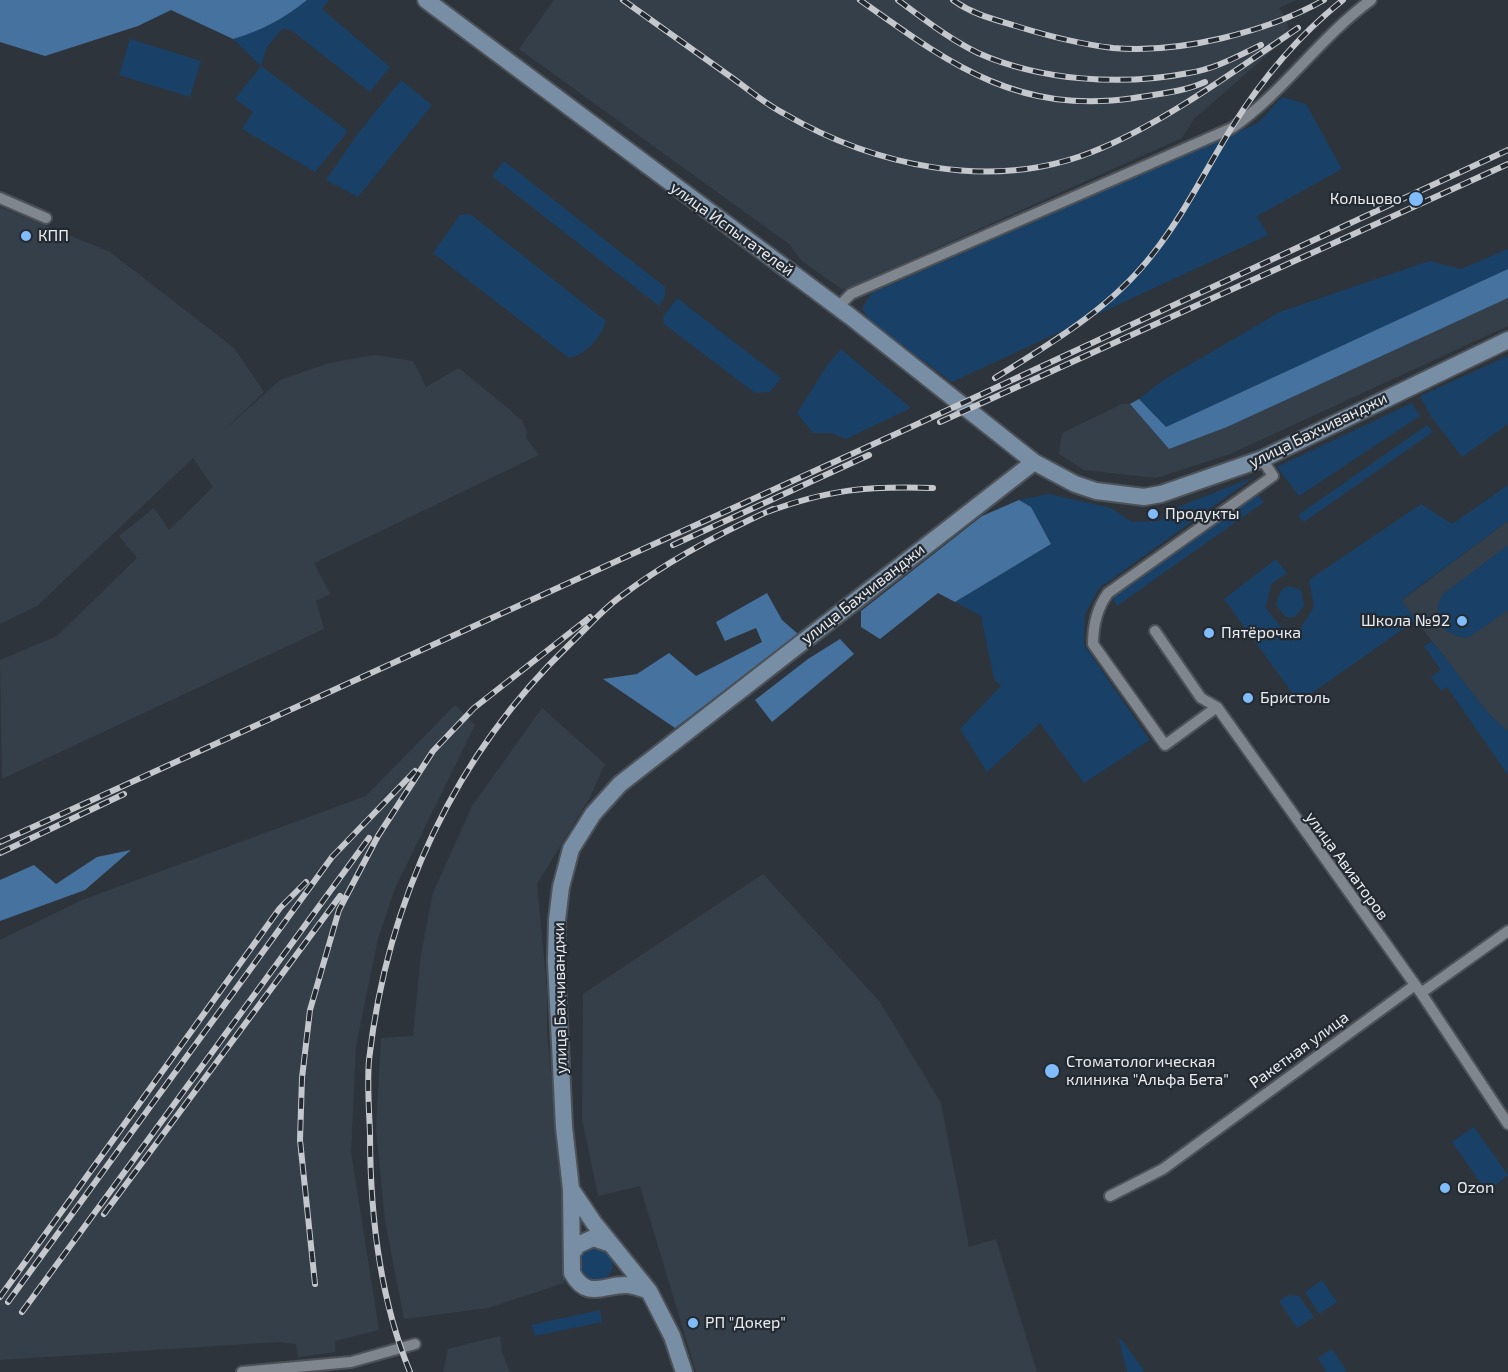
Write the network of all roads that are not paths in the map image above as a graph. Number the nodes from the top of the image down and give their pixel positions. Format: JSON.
{"nodes":[{"id":1,"x":426,"y":0,"type":"edge"},
{"id":2,"x":1371,"y":0,"type":"edge"},
{"id":3,"x":0,"y":198,"type":"edge"},
{"id":4,"x":46,"y":218,"type":"dead end"},
{"id":5,"x":838,"y":307,"type":"junction"},
{"id":6,"x":1508,"y":340,"type":"edge"},
{"id":7,"x":1262,"y":459,"type":"junction"},
{"id":8,"x":1034,"y":462,"type":"junction"},
{"id":9,"x":1155,"y":631,"type":"dead end"},
{"id":10,"x":1216,"y":707,"type":"junction"},
{"id":11,"x":1508,"y":931,"type":"edge"},
{"id":12,"x":1418,"y":989,"type":"junction"},
{"id":13,"x":1508,"y":1124,"type":"edge"},
{"id":14,"x":571,"y":1189,"type":"junction"},
{"id":15,"x":1110,"y":1196,"type":"dead end"},
{"id":16,"x":611,"y":1244,"type":"junction"},
{"id":17,"x":572,"y":1253,"type":"junction"},
{"id":18,"x":623,"y":1260,"type":"junction"},
{"id":19,"x":616,"y":1286,"type":"junction"},
{"id":20,"x":649,"y":1291,"type":"junction"},
{"id":21,"x":415,"y":1344,"type":"dead end"},
{"id":22,"x":242,"y":1372,"type":"edge"},
{"id":23,"x":684,"y":1372,"type":"edge"}],
"edges":[{"from":1,"to":5,"type":"main road","name":"улица Испытателей"},
{"from":2,"to":5,"type":"street"},
{"from":3,"to":4,"type":"street"},
{"from":5,"to":8,"type":"main road","name":"улица Испытателей"},
{"from":6,"to":7,"type":"main road","name":"улица Бахчиванджи"},
{"from":7,"to":8,"type":"main road","name":"улица Бахчиванджи"},
{"from":7,"to":10,"type":"street"},
{"from":8,"to":14,"type":"main road","name":"улица Бахчиванджи"},
{"from":9,"to":10,"type":"street","name":"улица Авиаторов"},
{"from":10,"to":12,"type":"street","name":"улица Авиаторов"},
{"from":11,"to":12,"type":"street","name":"Ракетная улица"},
{"from":12,"to":13,"type":"street","name":"улица Авиаторов"},
{"from":12,"to":15,"type":"street","name":"Ракетная улица"},
{"from":14,"to":16,"type":"main road","name":"улица Бахчиванджи"},
{"from":14,"to":17,"type":"main road","name":"улица Бахчиванджи"},
{"from":16,"to":17,"type":"main road"},
{"from":16,"to":18,"type":"main road","name":"улица Бахчиванджи"},
{"from":17,"to":19,"type":"main road","name":"улица Бахчиванджи"},
{"from":18,"to":19,"type":"main road"},
{"from":18,"to":20,"type":"main road","name":"улица Бахчиванджи"},
{"from":19,"to":20,"type":"main road","name":"улица Бахчиванджи"},
{"from":20,"to":23,"type":"main road","name":"улица Бахчиванджи"},
{"from":21,"to":22,"type":"street"}]}
